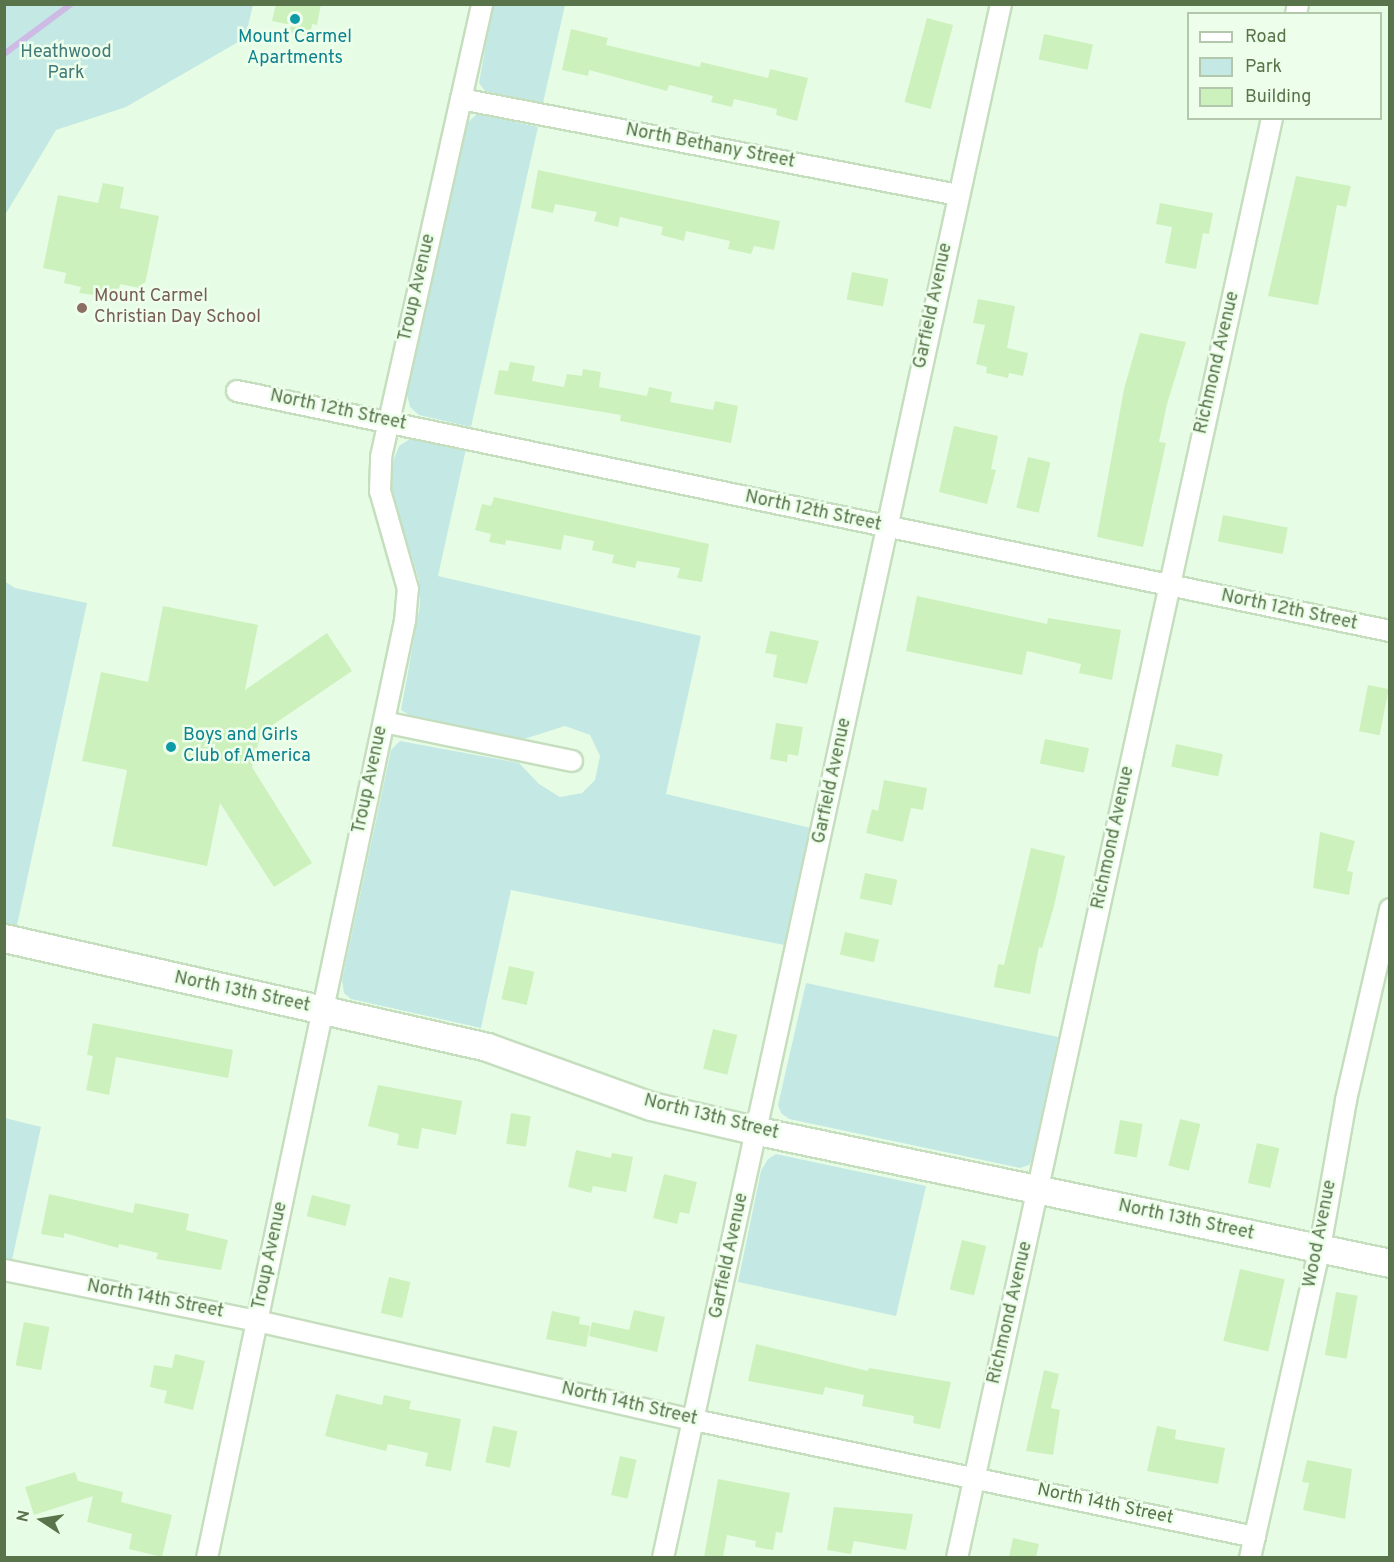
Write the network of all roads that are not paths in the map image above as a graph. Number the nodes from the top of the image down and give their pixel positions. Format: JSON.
{"nodes":[{"id":1,"x":482,"y":4,"type":"edge"},
{"id":2,"x":1001,"y":4,"type":"edge"},
{"id":3,"x":461,"y":99,"type":"junction"},
{"id":4,"x":1272,"y":120,"type":"edge"},
{"id":5,"x":958,"y":195,"type":"junction"},
{"id":6,"x":237,"y":391,"type":"dead end"},
{"id":7,"x":388,"y":422,"type":"junction"},
{"id":8,"x":886,"y":528,"type":"junction"},
{"id":9,"x":1169,"y":586,"type":"junction"},
{"id":10,"x":1389,"y":631,"type":"edge"},
{"id":11,"x":384,"y":722,"type":"junction"},
{"id":12,"x":572,"y":761,"type":"dead end"},
{"id":13,"x":1389,"y":909,"type":"edge"},
{"id":14,"x":4,"y":938,"type":"edge"},
{"id":15,"x":322,"y":1010,"type":"junction"},
{"id":16,"x":758,"y":1131,"type":"junction"},
{"id":17,"x":1038,"y":1191,"type":"junction"},
{"id":18,"x":1320,"y":1248,"type":"junction"},
{"id":19,"x":1389,"y":1263,"type":"edge"},
{"id":20,"x":4,"y":1270,"type":"edge"},
{"id":21,"x":257,"y":1321,"type":"junction"},
{"id":22,"x":694,"y":1420,"type":"junction"},
{"id":23,"x":975,"y":1476,"type":"junction"},
{"id":24,"x":1254,"y":1537,"type":"junction"},
{"id":25,"x":207,"y":1557,"type":"edge"},
{"id":26,"x":663,"y":1557,"type":"edge"},
{"id":27,"x":957,"y":1557,"type":"edge"},
{"id":28,"x":1250,"y":1557,"type":"edge"}],
"edges":[{"from":1,"to":3,"type":"street","name":"Troup Avenue"},
{"from":2,"to":5,"type":"street","name":"Garfield Avenue"},
{"from":3,"to":5,"type":"street","name":"North Bethany Street"},
{"from":3,"to":7,"type":"street","name":"Troup Avenue"},
{"from":4,"to":9,"type":"street","name":"Richmond Avenue"},
{"from":5,"to":8,"type":"street","name":"Garfield Avenue"},
{"from":6,"to":7,"type":"street","name":"North 12th Street"},
{"from":7,"to":8,"type":"street","name":"North 12th Street"},
{"from":7,"to":11,"type":"street","name":"Troup Avenue"},
{"from":8,"to":9,"type":"street","name":"North 12th Street"},
{"from":8,"to":16,"type":"street","name":"Garfield Avenue"},
{"from":9,"to":10,"type":"street","name":"North 12th Street"},
{"from":9,"to":17,"type":"street","name":"Richmond Avenue"},
{"from":11,"to":12,"type":"street"},
{"from":11,"to":15,"type":"street","name":"Troup Avenue"},
{"from":13,"to":18,"type":"street","name":"Wood Avenue"},
{"from":14,"to":15,"type":"street","name":"North 13th Street"},
{"from":15,"to":16,"type":"street","name":"North 13th Street"},
{"from":15,"to":21,"type":"street","name":"Troup Avenue"},
{"from":16,"to":17,"type":"street","name":"North 13th Street"},
{"from":16,"to":22,"type":"street","name":"Garfield Avenue"},
{"from":17,"to":18,"type":"street","name":"North 13th Street"},
{"from":17,"to":23,"type":"street","name":"Richmond Avenue"},
{"from":18,"to":19,"type":"street","name":"North 13th Street"},
{"from":18,"to":24,"type":"street","name":"Wood Avenue"},
{"from":20,"to":21,"type":"street","name":"North 14th Street"},
{"from":21,"to":22,"type":"street","name":"North 14th Street"},
{"from":21,"to":25,"type":"street","name":"Troup Avenue"},
{"from":22,"to":23,"type":"street","name":"North 14th Street"},
{"from":22,"to":26,"type":"street","name":"Garfield Avenue"},
{"from":23,"to":24,"type":"street","name":"North 14th Street"},
{"from":23,"to":27,"type":"street","name":"Richmond Avenue"},
{"from":24,"to":28,"type":"street","name":"Wood Avenue"}]}
